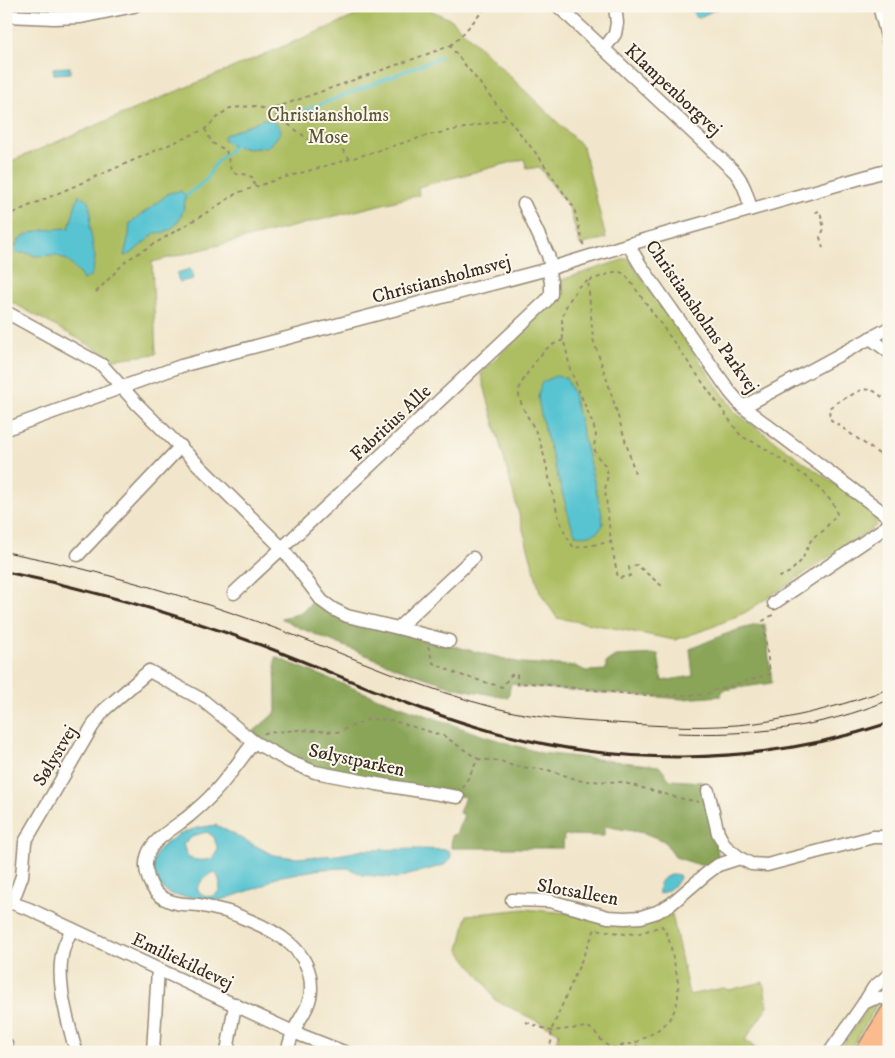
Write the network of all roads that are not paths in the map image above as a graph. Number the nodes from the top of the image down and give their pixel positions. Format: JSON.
{"nodes":[{"id":1,"x":134,"y":6,"type":"edge"},
{"id":2,"x":558,"y":6,"type":"edge"},
{"id":3,"x":615,"y":6,"type":"edge"},
{"id":4,"x":879,"y":6,"type":"edge"},
{"id":5,"x":6,"y":16,"type":"edge"},
{"id":6,"x":889,"y":44,"type":"edge"},
{"id":7,"x":604,"y":49,"type":"junction"},
{"id":8,"x":889,"y":170,"type":"edge"},
{"id":9,"x":524,"y":204,"type":"dead end"},
{"id":10,"x":751,"y":209,"type":"junction"},
{"id":11,"x":630,"y":244,"type":"junction"},
{"id":12,"x":549,"y":268,"type":"junction"},
{"id":13,"x":6,"y":312,"type":"edge"},
{"id":14,"x":889,"y":328,"type":"edge"},
{"id":15,"x":870,"y":338,"type":"junction"},
{"id":16,"x":889,"y":352,"type":"edge"},
{"id":17,"x":122,"y":388,"type":"junction"},
{"id":18,"x":743,"y":407,"type":"junction"},
{"id":19,"x":6,"y":430,"type":"edge"},
{"id":20,"x":180,"y":446,"type":"junction"},
{"id":21,"x":889,"y":517,"type":"edge"},
{"id":22,"x":889,"y":525,"type":"edge"},
{"id":23,"x":282,"y":548,"type":"junction"},
{"id":24,"x":78,"y":554,"type":"dead end"},
{"id":25,"x":473,"y":558,"type":"dead end"},
{"id":26,"x":234,"y":593,"type":"dead end"},
{"id":27,"x":778,"y":600,"type":"road end"},
{"id":28,"x":398,"y":628,"type":"junction"},
{"id":29,"x":449,"y":642,"type":"dead end"},
{"id":30,"x":149,"y":671,"type":"joint"},
{"id":31,"x":254,"y":742,"type":"junction"},
{"id":32,"x":708,"y":791,"type":"dead end"},
{"id":33,"x":458,"y":797,"type":"road end"},
{"id":34,"x":889,"y":837,"type":"edge"},
{"id":35,"x":740,"y":858,"type":"junction"},
{"id":36,"x":512,"y":900,"type":"dead end"},
{"id":37,"x":9,"y":903,"type":"edge"},
{"id":38,"x":72,"y":929,"type":"junction"},
{"id":39,"x":158,"y":969,"type":"junction"},
{"id":40,"x":889,"y":975,"type":"edge"},
{"id":41,"x":889,"y":1000,"type":"edge"},
{"id":42,"x":864,"y":1003,"type":"junction"},
{"id":43,"x":235,"y":1004,"type":"junction"},
{"id":44,"x":889,"y":1012,"type":"edge"},
{"id":45,"x":293,"y":1032,"type":"junction"},
{"id":46,"x":889,"y":1038,"type":"edge"},
{"id":47,"x":6,"y":1044,"type":"edge"},
{"id":48,"x":8,"y":1052,"type":"edge"},
{"id":49,"x":76,"y":1052,"type":"edge"},
{"id":50,"x":153,"y":1052,"type":"edge"},
{"id":51,"x":227,"y":1052,"type":"edge"},
{"id":52,"x":287,"y":1052,"type":"edge"},
{"id":53,"x":344,"y":1052,"type":"edge"},
{"id":54,"x":830,"y":1052,"type":"edge"},
{"id":55,"x":864,"y":1052,"type":"edge"},
{"id":56,"x":880,"y":1052,"type":"edge"}],
"edges":[{"from":1,"to":5,"type":"street"},
{"from":2,"to":7,"type":"street","name":"Klampenborgvej"},
{"from":3,"to":7,"type":"street"},
{"from":4,"to":6,"type":"street"},
{"from":7,"to":10,"type":"street","name":"Klampenborgvej"},
{"from":8,"to":10,"type":"street","name":"Christiansholmsvej"},
{"from":9,"to":12,"type":"street","name":"Fabritius Alle"},
{"from":10,"to":11,"type":"street","name":"Christiansholmsvej"},
{"from":11,"to":12,"type":"street","name":"Christiansholmsvej"},
{"from":11,"to":18,"type":"street","name":"Christiansholms Parkvej"},
{"from":12,"to":17,"type":"street","name":"Christiansholmsvej"},
{"from":12,"to":23,"type":"street","name":"Fabritius Alle"},
{"from":13,"to":17,"type":"street"},
{"from":14,"to":15,"type":"street"},
{"from":15,"to":16,"type":"street"},
{"from":15,"to":18,"type":"street"},
{"from":17,"to":19,"type":"street","name":"Christiansholmsvej"},
{"from":17,"to":20,"type":"street"},
{"from":18,"to":21,"type":"street","name":"Christiansholms Parkvej"},
{"from":20,"to":23,"type":"street"},
{"from":20,"to":24,"type":"street"},
{"from":22,"to":27,"type":"street"},
{"from":23,"to":26,"type":"street","name":"Fabritius Alle"},
{"from":23,"to":28,"type":"street"},
{"from":25,"to":28,"type":"street"},
{"from":28,"to":29,"type":"street"},
{"from":30,"to":31,"type":"street","name":"Sølystparken"},
{"from":30,"to":37,"type":"street","name":"Sølystvej"},
{"from":31,"to":33,"type":"street","name":"Sølystparken"},
{"from":31,"to":45,"type":"street"},
{"from":32,"to":35,"type":"street"},
{"from":34,"to":35,"type":"street"},
{"from":35,"to":36,"type":"street","name":"Slotsalleen"},
{"from":37,"to":38,"type":"street","name":"Emiliekildevej"},
{"from":38,"to":39,"type":"street","name":"Emiliekildevej"},
{"from":38,"to":49,"type":"street"},
{"from":39,"to":43,"type":"street","name":"Emiliekildevej"},
{"from":39,"to":50,"type":"street"},
{"from":40,"to":42,"type":"street"},
{"from":41,"to":42,"type":"street"},
{"from":42,"to":54,"type":"street"},
{"from":43,"to":45,"type":"street","name":"Emiliekildevej"},
{"from":43,"to":51,"type":"street"},
{"from":44,"to":55,"type":"main road"},
{"from":45,"to":52,"type":"street"},
{"from":45,"to":53,"type":"street","name":"Emiliekildevej"},
{"from":46,"to":56,"type":"main road"},
{"from":47,"to":48,"type":"street"}]}
